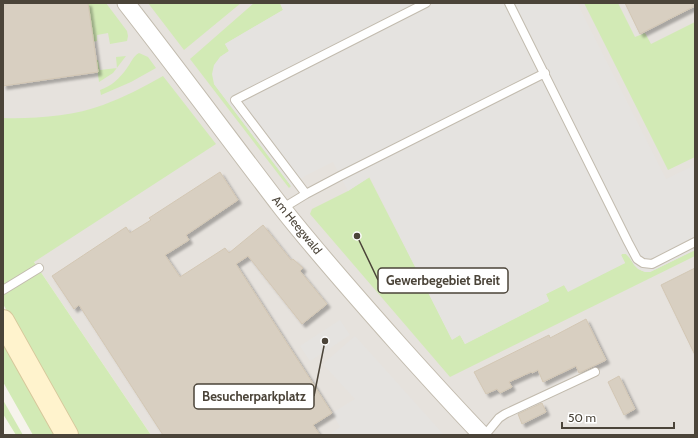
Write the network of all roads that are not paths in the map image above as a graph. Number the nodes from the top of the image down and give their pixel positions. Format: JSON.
{"nodes":[{"id":1,"x":126,"y":3,"type":"edge"},
{"id":2,"x":426,"y":3,"type":"edge"},
{"id":3,"x":509,"y":3,"type":"edge"},
{"id":4,"x":545,"y":73,"type":"junction"},
{"id":5,"x":306,"y":194,"type":"junction"},
{"id":6,"x":283,"y":208,"type":"junction"},
{"id":7,"x":695,"y":242,"type":"edge"},
{"id":8,"x":39,"y":268,"type":"dead end"},
{"id":9,"x":3,"y":290,"type":"edge"},
{"id":10,"x":3,"y":321,"type":"edge"},
{"id":11,"x":595,"y":372,"type":"dead end"},
{"id":12,"x":67,"y":435,"type":"edge"},
{"id":13,"x":483,"y":435,"type":"edge"}],
"edges":[{"from":1,"to":6,"type":"street","name":"Am Heegwald"},
{"from":2,"to":5,"type":"lane"},
{"from":3,"to":4,"type":"lane"},
{"from":4,"to":5,"type":"lane"},
{"from":4,"to":7,"type":"lane"},
{"from":5,"to":6,"type":"lane"},
{"from":6,"to":13,"type":"street","name":"Am Heegwald"},
{"from":8,"to":9,"type":"lane"},
{"from":10,"to":12,"type":"main road"},
{"from":11,"to":13,"type":"lane"}]}
